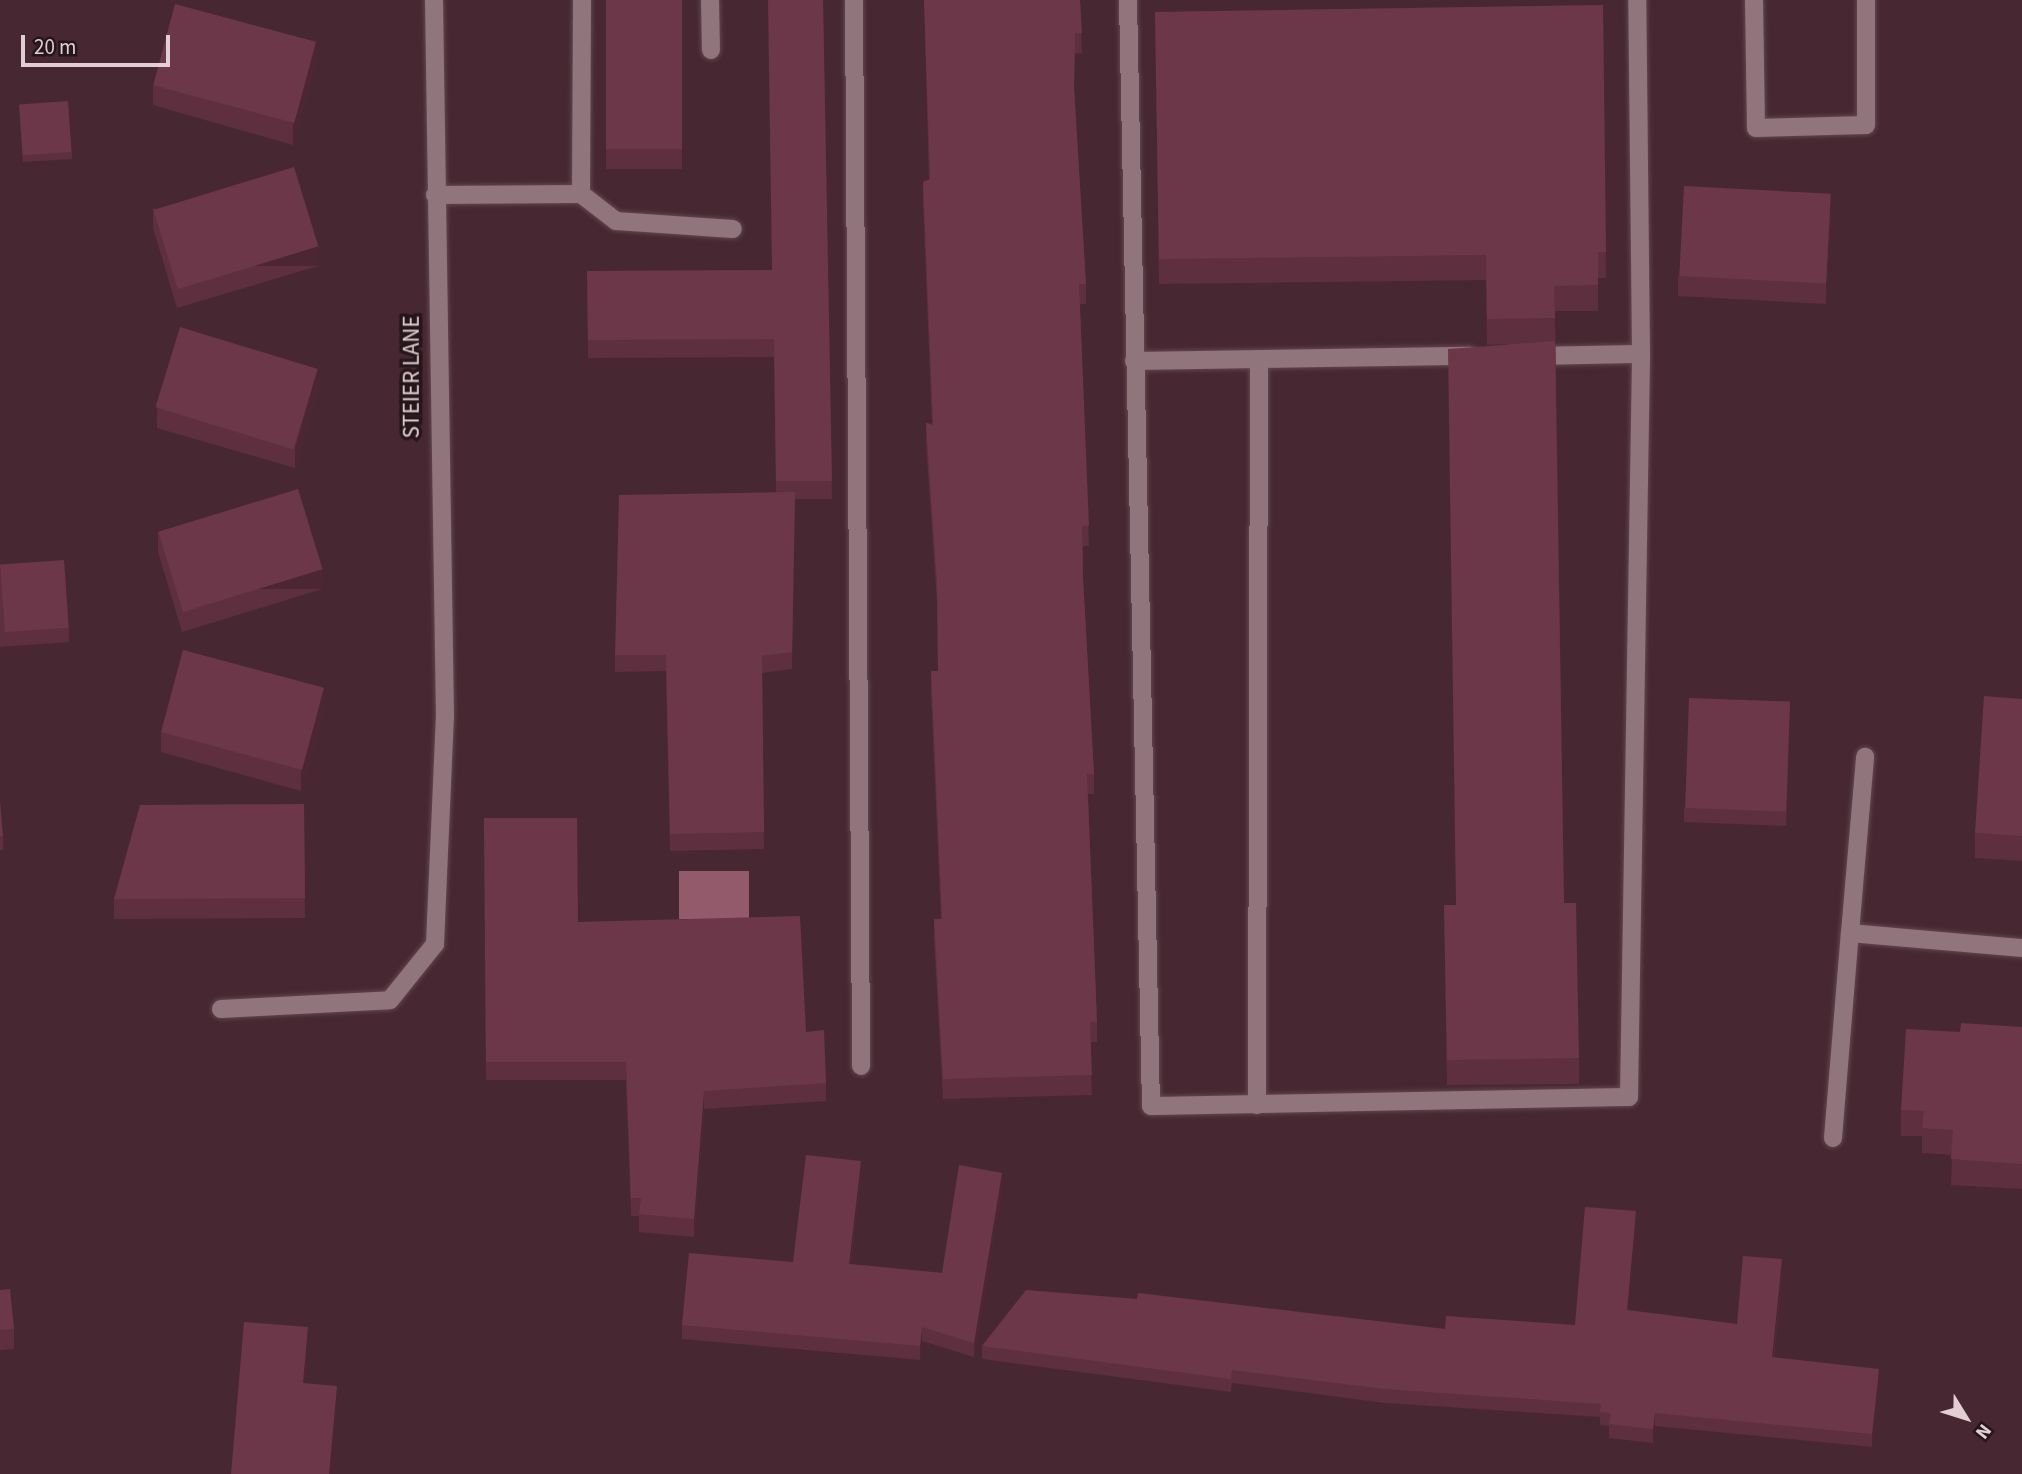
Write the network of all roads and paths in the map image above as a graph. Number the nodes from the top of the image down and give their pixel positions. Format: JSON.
{"nodes":[{"id":1,"x":434,"y":0,"type":"edge"},
{"id":2,"x":582,"y":0,"type":"edge"},
{"id":3,"x":710,"y":0,"type":"edge"},
{"id":4,"x":853,"y":0,"type":"edge"},
{"id":5,"x":1128,"y":0,"type":"edge"},
{"id":6,"x":1637,"y":0,"type":"edge"},
{"id":7,"x":1754,"y":0,"type":"edge"},
{"id":8,"x":1866,"y":0,"type":"edge"},
{"id":9,"x":711,"y":50,"type":"dead end"},
{"id":10,"x":580,"y":194,"type":"junction"},
{"id":11,"x":435,"y":195,"type":"junction"},
{"id":12,"x":733,"y":229,"type":"dead end"},
{"id":13,"x":1641,"y":354,"type":"junction"},
{"id":14,"x":1491,"y":356,"type":"edge"},
{"id":15,"x":1518,"y":356,"type":"edge"},
{"id":16,"x":1259,"y":359,"type":"junction"},
{"id":17,"x":1135,"y":361,"type":"junction"},
{"id":18,"x":1866,"y":757,"type":"dead end"},
{"id":19,"x":1850,"y":933,"type":"junction"},
{"id":20,"x":2022,"y":948,"type":"edge"},
{"id":21,"x":221,"y":1009,"type":"dead end"},
{"id":22,"x":861,"y":1066,"type":"dead end"},
{"id":23,"x":1257,"y":1105,"type":"junction"},
{"id":24,"x":1833,"y":1138,"type":"dead end"}],
"edges":[{"from":1,"to":11,"type":"street","name":"STEIER LANE"},
{"from":2,"to":10,"type":"street"},
{"from":3,"to":9,"type":"street"},
{"from":4,"to":22,"type":"street"},
{"from":5,"to":17,"type":"street"},
{"from":6,"to":13,"type":"street"},
{"from":7,"to":8,"type":"street"},
{"from":10,"to":11,"type":"street"},
{"from":10,"to":12,"type":"street"},
{"from":11,"to":21,"type":"street","name":"STEIER LANE"},
{"from":13,"to":15,"type":"street"},
{"from":13,"to":23,"type":"street"},
{"from":14,"to":16,"type":"street"},
{"from":16,"to":17,"type":"street"},
{"from":16,"to":23,"type":"street"},
{"from":17,"to":23,"type":"street"},
{"from":18,"to":19,"type":"street"},
{"from":19,"to":20,"type":"street"},
{"from":19,"to":24,"type":"street"}]}
